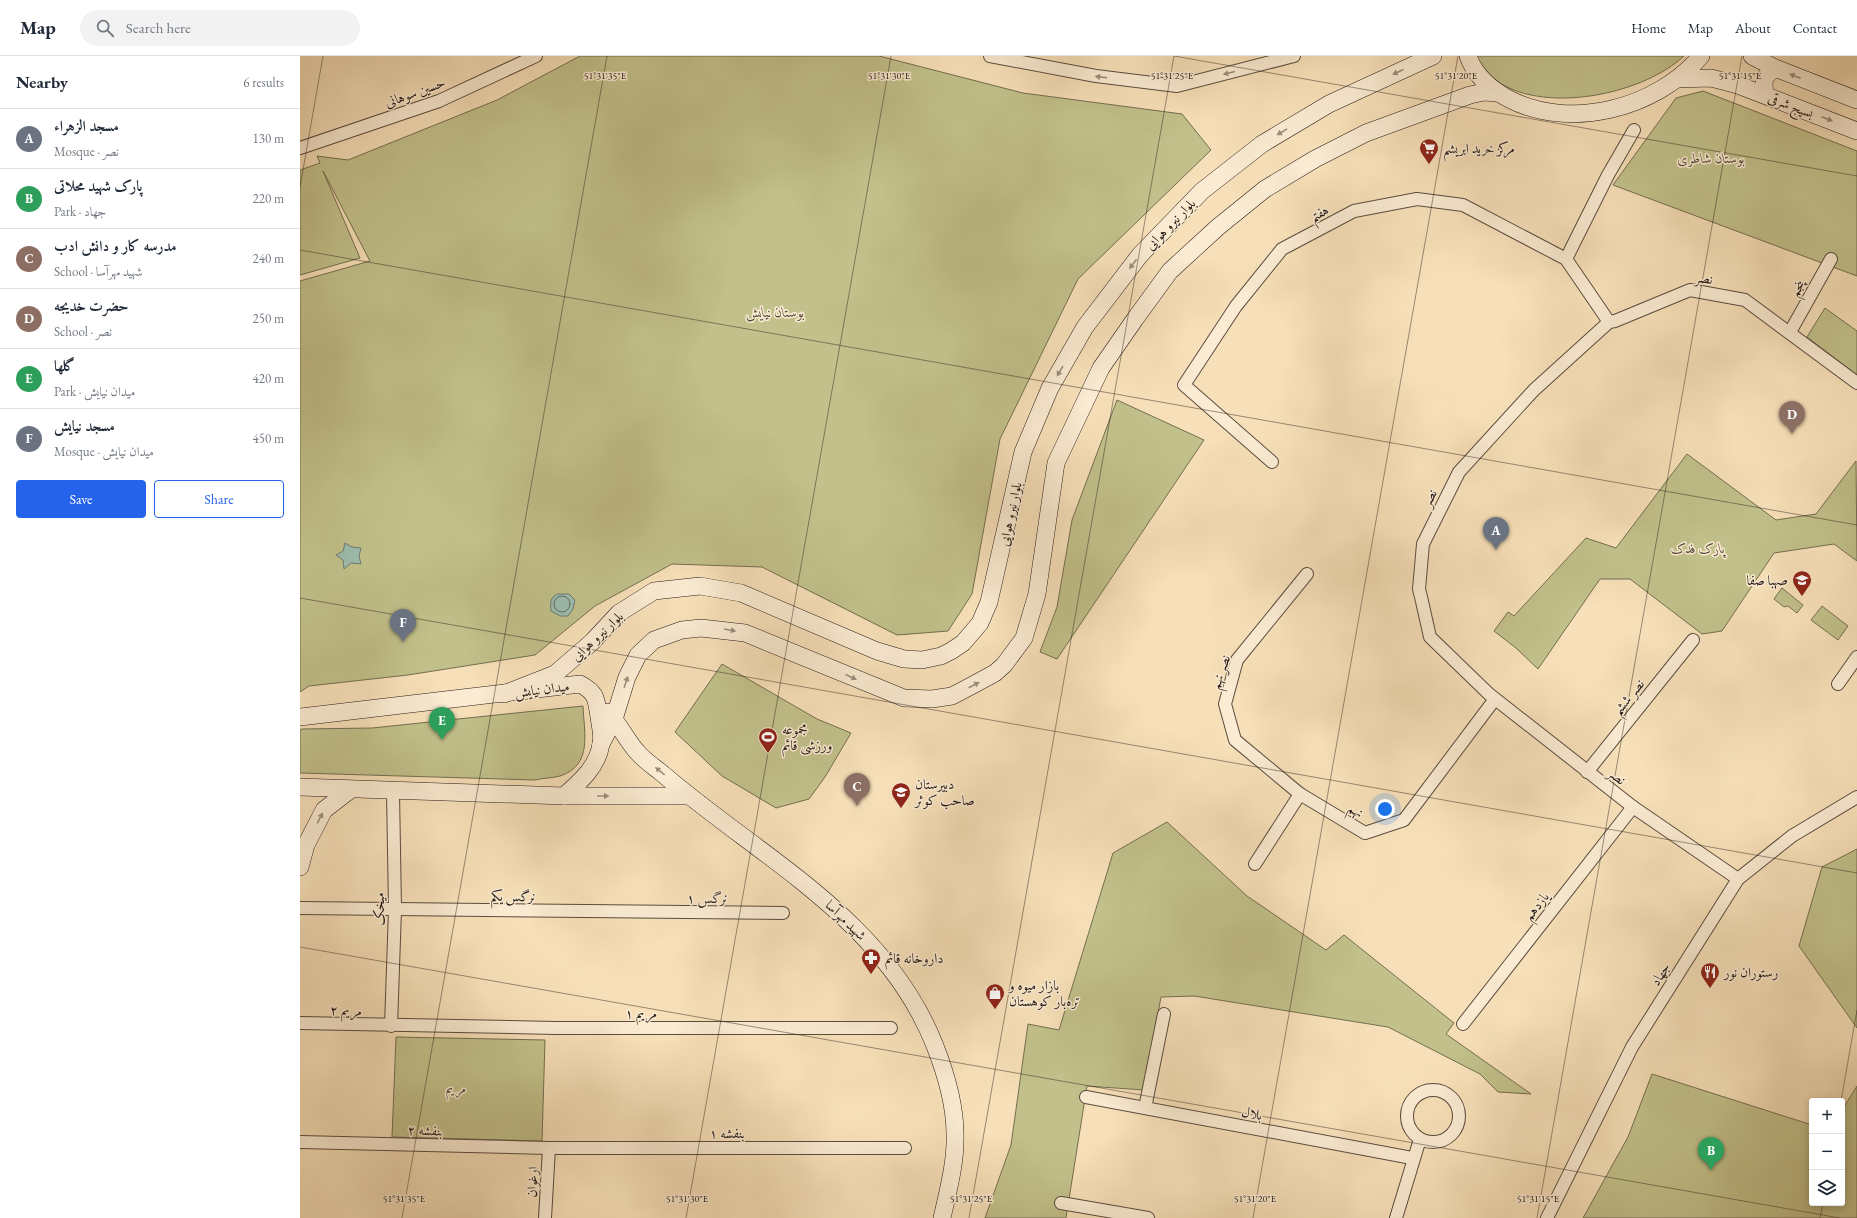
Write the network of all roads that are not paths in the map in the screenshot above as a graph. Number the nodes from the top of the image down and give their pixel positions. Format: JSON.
{"nodes":[{"id":1,"x":536,"y":56,"type":"edge"},
{"id":2,"x":990,"y":56,"type":"edge"},
{"id":3,"x":1294,"y":56,"type":"edge"},
{"id":4,"x":1433,"y":56,"type":"edge"},
{"id":5,"x":1468,"y":56,"type":"edge"},
{"id":6,"x":1701,"y":56,"type":"edge"},
{"id":7,"x":1752,"y":56,"type":"edge"},
{"id":8,"x":1775,"y":68,"type":"junction"},
{"id":9,"x":1677,"y":79,"type":"junction"},
{"id":10,"x":1498,"y":93,"type":"junction"},
{"id":11,"x":1765,"y":95,"type":"junction"},
{"id":12,"x":1857,"y":100,"type":"edge"},
{"id":13,"x":1634,"y":130,"type":"dead end"},
{"id":14,"x":1857,"y":131,"type":"edge"},
{"id":15,"x":300,"y":148,"type":"edge"},
{"id":16,"x":1566,"y":259,"type":"junction"},
{"id":17,"x":1831,"y":259,"type":"dead end"},
{"id":18,"x":1609,"y":322,"type":"junction"},
{"id":19,"x":1790,"y":332,"type":"junction"},
{"id":20,"x":1857,"y":383,"type":"edge"},
{"id":21,"x":1272,"y":462,"type":"dead end"},
{"id":22,"x":1307,"y":574,"type":"dead end"},
{"id":23,"x":1693,"y":640,"type":"dead end"},
{"id":24,"x":1857,"y":658,"type":"edge"},
{"id":25,"x":1838,"y":684,"type":"dead end"},
{"id":26,"x":504,"y":694,"type":"junction"},
{"id":27,"x":1495,"y":699,"type":"junction"},
{"id":28,"x":597,"y":701,"type":"junction"},
{"id":29,"x":300,"y":717,"type":"edge"},
{"id":30,"x":614,"y":719,"type":"junction"},
{"id":31,"x":601,"y":744,"type":"junction"},
{"id":32,"x":1587,"y":772,"type":"junction"},
{"id":33,"x":300,"y":787,"type":"edge"},
{"id":34,"x":350,"y":790,"type":"junction"},
{"id":35,"x":393,"y":792,"type":"junction"},
{"id":36,"x":1300,"y":794,"type":"junction"},
{"id":37,"x":564,"y":796,"type":"junction"},
{"id":38,"x":689,"y":796,"type":"junction"},
{"id":39,"x":1857,"y":797,"type":"edge"},
{"id":40,"x":1633,"y":807,"type":"junction"},
{"id":41,"x":1255,"y":864,"type":"dead end"},
{"id":42,"x":300,"y":867,"type":"edge"},
{"id":43,"x":1738,"y":879,"type":"junction"},
{"id":44,"x":300,"y":908,"type":"edge"},
{"id":45,"x":395,"y":909,"type":"junction"},
{"id":46,"x":630,"y":912,"type":"joint"},
{"id":47,"x":783,"y":913,"type":"dead end"},
{"id":48,"x":1164,"y":1014,"type":"dead end"},
{"id":49,"x":300,"y":1023,"type":"edge"},
{"id":50,"x":1463,"y":1024,"type":"dead end"},
{"id":51,"x":391,"y":1026,"type":"junction"},
{"id":52,"x":891,"y":1028,"type":"dead end"},
{"id":53,"x":1086,"y":1097,"type":"dead end"},
{"id":54,"x":1146,"y":1108,"type":"junction"},
{"id":55,"x":1420,"y":1138,"type":"junction"},
{"id":56,"x":300,"y":1142,"type":"edge"},
{"id":57,"x":549,"y":1148,"type":"junction"},
{"id":58,"x":905,"y":1148,"type":"dead end"},
{"id":59,"x":1412,"y":1158,"type":"junction"},
{"id":60,"x":1061,"y":1203,"type":"dead end"},
{"id":61,"x":545,"y":1218,"type":"edge"},
{"id":62,"x":942,"y":1218,"type":"edge"},
{"id":63,"x":1148,"y":1218,"type":"edge"},
{"id":64,"x":1396,"y":1218,"type":"edge"},
{"id":65,"x":1548,"y":1218,"type":"edge"}],
"edges":[{"from":1,"to":15,"type":"street","name":"حسین سوهانی"},
{"from":3,"to":2,"type":"street","one_way":true},
{"from":4,"to":26,"type":"main road","name":"بلوار نیرو هوایی","one_way":true},
{"from":5,"to":10,"type":"main road"},
{"from":6,"to":9,"type":"main road"},
{"from":7,"to":8,"type":"main road","name":"بسیج شرقی"},
{"from":8,"to":11,"type":"main road"},
{"from":12,"to":8,"type":"main road","name":"بسیج شرقی","one_way":true},
{"from":9,"to":10,"type":"main road"},
{"from":9,"to":11,"type":"main road","name":"بسیج شرقی"},
{"from":30,"to":10,"type":"main road","one_way":true},
{"from":11,"to":14,"type":"main road","name":"بسیج شرقی","one_way":true},
{"from":13,"to":16,"type":"street"},
{"from":16,"to":18,"type":"street","name":"هفتم"},
{"from":16,"to":21,"type":"street","name":"هفتم"},
{"from":17,"to":19,"type":"street","name":"پنجم"},
{"from":18,"to":19,"type":"street","name":"نصر"},
{"from":18,"to":27,"type":"street","name":"نصر"},
{"from":19,"to":20,"type":"street","name":"نصر"},
{"from":22,"to":36,"type":"street","name":"نصر نهم"},
{"from":23,"to":32,"type":"street","name":"نصر ششم"},
{"from":24,"to":25,"type":"street"},
{"from":26,"to":28,"type":"main road","name":"میدان نیایش"},
{"from":26,"to":29,"type":"main road","name":"میدان نیایش"},
{"from":27,"to":32,"type":"street","name":"نصر"},
{"from":27,"to":36,"type":"street","name":"نهم"},
{"from":28,"to":30,"type":"main road","name":"میدان نیایش"},
{"from":28,"to":31,"type":"main road"},
{"from":30,"to":31,"type":"main road"},
{"from":38,"to":30,"type":"main road","name":"شهید مهرآسا","one_way":true},
{"from":31,"to":37,"type":"main road"},
{"from":32,"to":40,"type":"street","name":"نصر"},
{"from":33,"to":34,"type":"main road"},
{"from":34,"to":35,"type":"main road"},
{"from":42,"to":34,"type":"main road","one_way":true},
{"from":35,"to":37,"type":"main road"},
{"from":35,"to":45,"type":"street","name":"میخک"},
{"from":36,"to":41,"type":"street"},
{"from":37,"to":38,"type":"main road","one_way":true},
{"from":38,"to":62,"type":"main road","name":"شهید مهرآسا"},
{"from":39,"to":43,"type":"street","name":"جهاد"},
{"from":40,"to":43,"type":"street","name":"نصر"},
{"from":40,"to":50,"type":"street","name":"یازدهم"},
{"from":43,"to":65,"type":"street","name":"جهاد"},
{"from":44,"to":45,"type":"street","name":"نرگس یکم"},
{"from":45,"to":46,"type":"street","name":"نرگس یکم"},
{"from":45,"to":51,"type":"street","name":"میخک"},
{"from":46,"to":47,"type":"street","name":"نرگس ۱"},
{"from":48,"to":54,"type":"street"},
{"from":49,"to":51,"type":"street","name":"مریم ۲"},
{"from":51,"to":52,"type":"street","name":"مریم ۱"},
{"from":53,"to":54,"type":"street","name":"بلال"},
{"from":54,"to":59,"type":"street","name":"بلال"},
{"from":55,"to":55,"type":"street"},
{"from":55,"to":59,"type":"street"},
{"from":56,"to":57,"type":"street","name":"بنفشه ۲"},
{"from":57,"to":58,"type":"street","name":"بنفشه ۱"},
{"from":57,"to":61,"type":"street","name":"ارغوان"},
{"from":59,"to":64,"type":"street"},
{"from":60,"to":63,"type":"street"}]}
